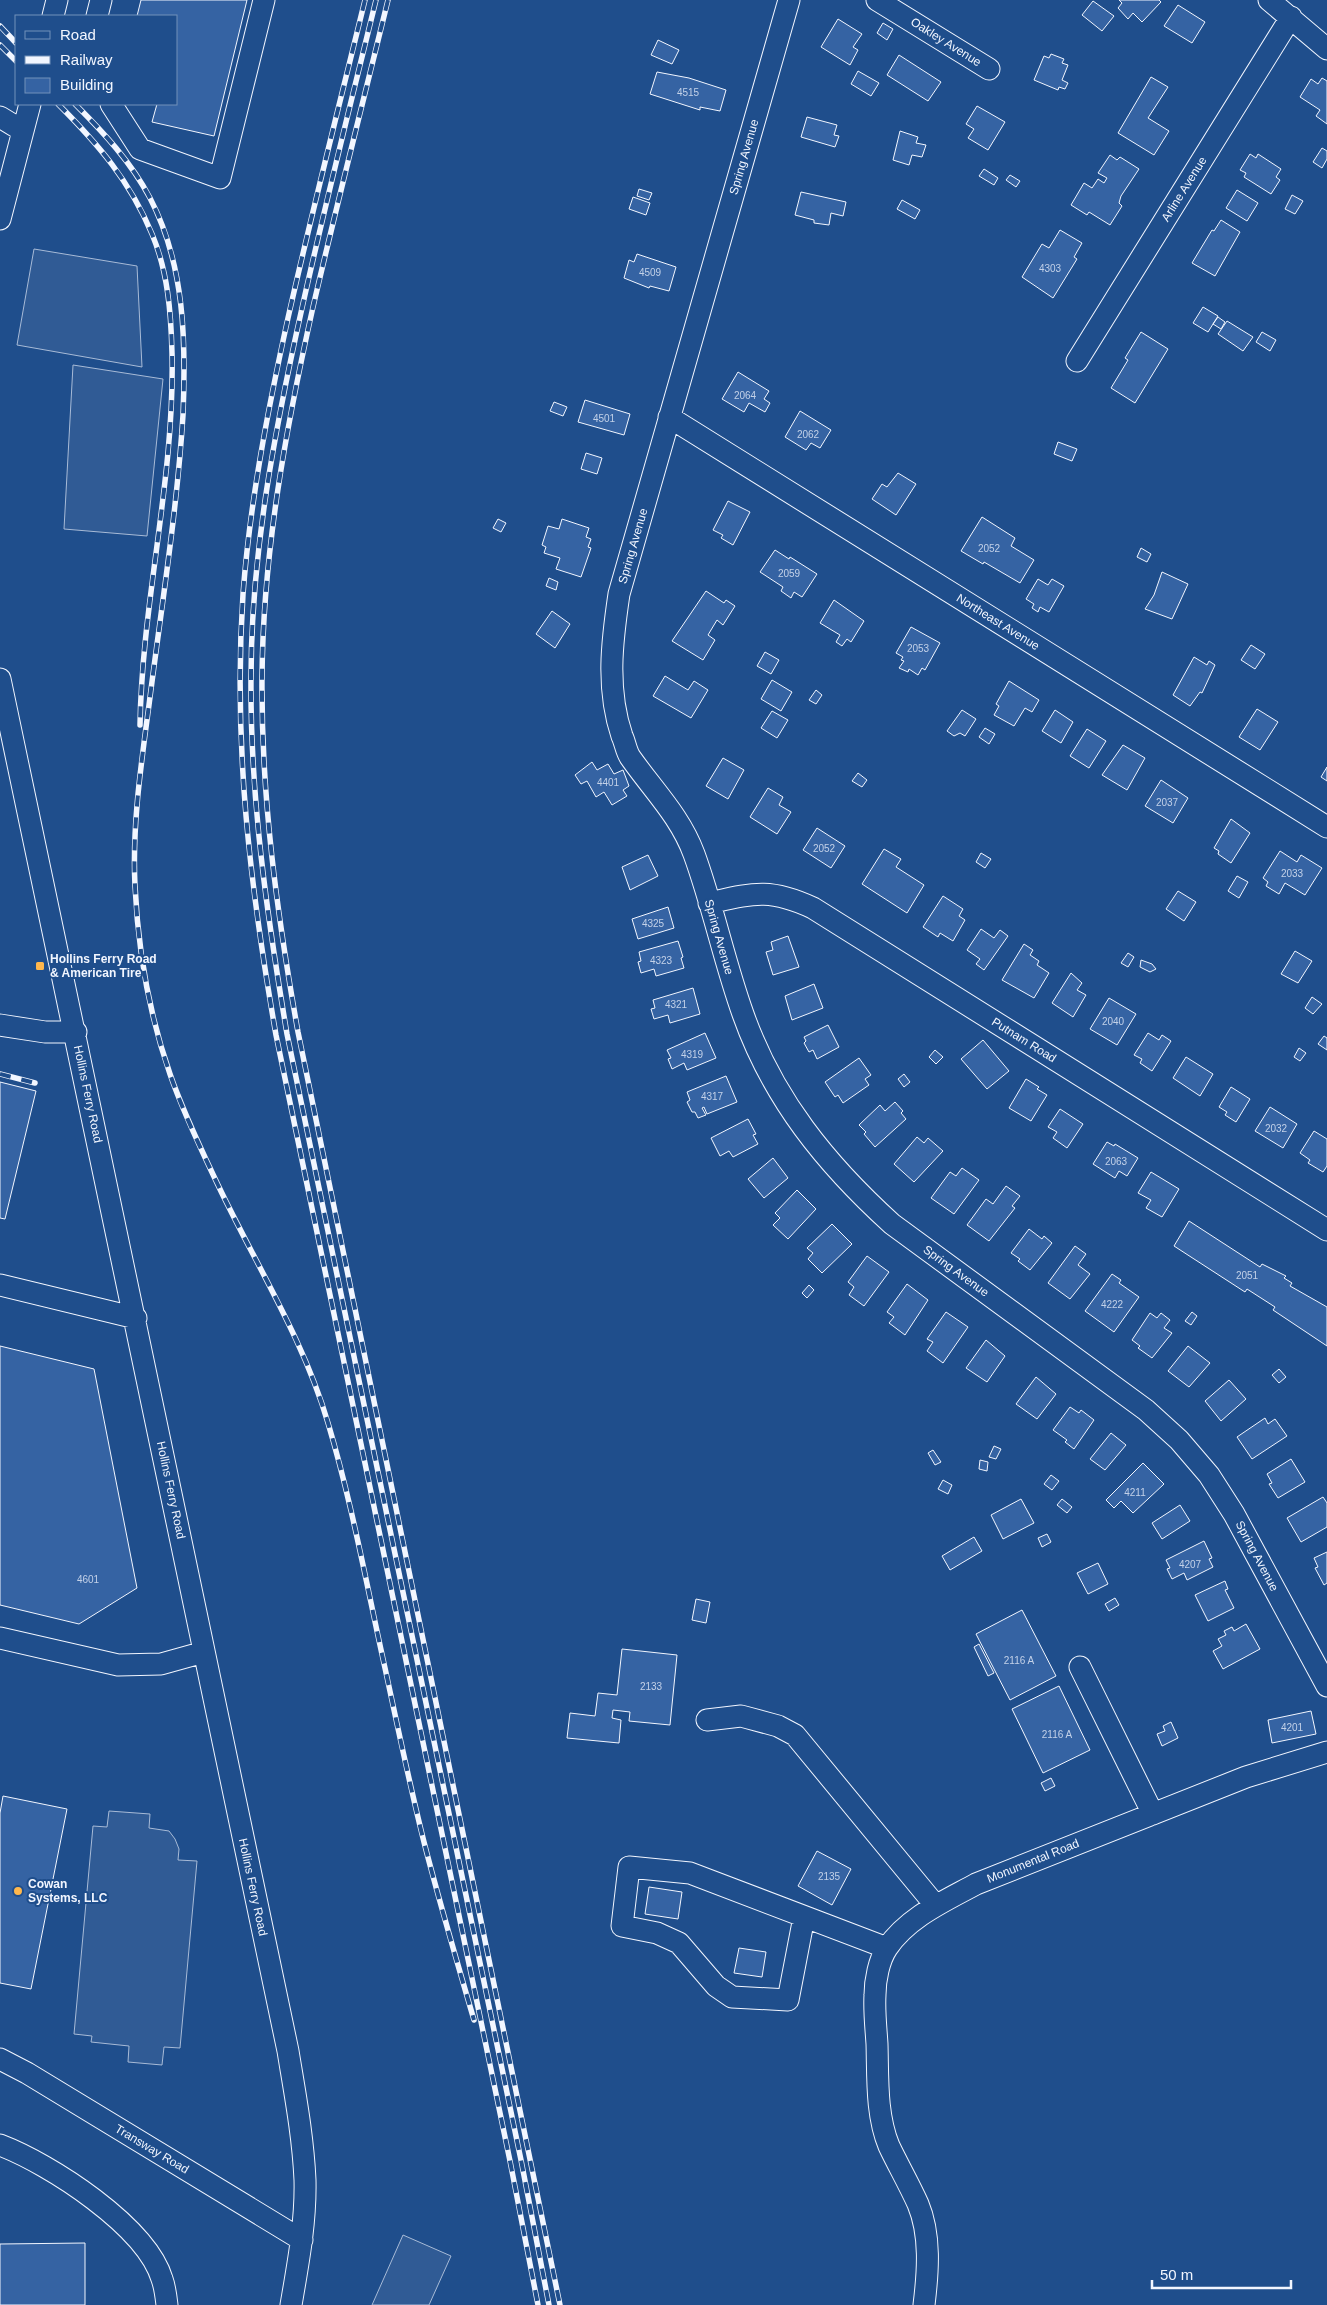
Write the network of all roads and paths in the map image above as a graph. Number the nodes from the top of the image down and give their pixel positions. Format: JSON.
{"nodes":[{"id":1,"x":57,"y":0,"type":"edge"},
{"id":2,"x":101,"y":0,"type":"edge"},
{"id":3,"x":264,"y":0,"type":"edge"},
{"id":4,"x":789,"y":0,"type":"edge"},
{"id":5,"x":877,"y":0,"type":"edge"},
{"id":6,"x":1269,"y":0,"type":"edge"},
{"id":7,"x":53,"y":15,"type":"edge"},
{"id":8,"x":97,"y":15,"type":"edge"},
{"id":9,"x":1291,"y":17,"type":"junction"},
{"id":10,"x":1327,"y":49,"type":"edge"},
{"id":11,"x":989,"y":69,"type":"dead end"},
{"id":12,"x":30,"y":105,"type":"edge"},
{"id":13,"x":112,"y":105,"type":"edge"},
{"id":14,"x":0,"y":117,"type":"edge"},
{"id":15,"x":23,"y":131,"type":"junction"},
{"id":16,"x":0,"y":218,"type":"edge"},
{"id":17,"x":1077,"y":362,"type":"dead end"},
{"id":18,"x":669,"y":417,"type":"junction"},
{"id":19,"x":0,"y":679,"type":"edge"},
{"id":20,"x":1327,"y":827,"type":"edge"},
{"id":21,"x":709,"y":903,"type":"junction"},
{"id":22,"x":0,"y":1025,"type":"edge"},
{"id":23,"x":76,"y":1032,"type":"junction"},
{"id":24,"x":1327,"y":1230,"type":"edge"},
{"id":25,"x":0,"y":1285,"type":"edge"},
{"id":26,"x":136,"y":1318,"type":"junction"},
{"id":27,"x":0,"y":1638,"type":"edge"},
{"id":28,"x":204,"y":1652,"type":"junction"},
{"id":29,"x":1080,"y":1667,"type":"dead end"},
{"id":30,"x":1327,"y":1686,"type":"edge"},
{"id":31,"x":707,"y":1720,"type":"dead end"},
{"id":32,"x":1326,"y":1756,"type":"edge"},
{"id":33,"x":1153,"y":1814,"type":"junction"},
{"id":34,"x":936,"y":1906,"type":"junction"},
{"id":35,"x":804,"y":1917,"type":"junction"},
{"id":36,"x":887,"y":1948,"type":"junction"},
{"id":37,"x":0,"y":2060,"type":"edge"},
{"id":38,"x":0,"y":2145,"type":"edge"},
{"id":39,"x":302,"y":2240,"type":"junction"},
{"id":40,"x":167,"y":2305,"type":"edge"},
{"id":41,"x":291,"y":2305,"type":"edge"},
{"id":42,"x":924,"y":2305,"type":"edge"}],
"edges":[{"from":1,"to":7,"type":"street"},
{"from":2,"to":8,"type":"street"},
{"from":3,"to":13,"type":"street"},
{"from":4,"to":18,"type":"street","name":"Spring Avenue"},
{"from":5,"to":11,"type":"street","name":"Oakley Avenue"},
{"from":6,"to":9,"type":"street"},
{"from":9,"to":10,"type":"street"},
{"from":9,"to":17,"type":"street","name":"Arline Avenue"},
{"from":12,"to":15,"type":"street"},
{"from":14,"to":15,"type":"street"},
{"from":15,"to":16,"type":"street"},
{"from":18,"to":20,"type":"street","name":"Northeast Avenue"},
{"from":18,"to":21,"type":"street","name":"Spring Avenue"},
{"from":19,"to":23,"type":"street","name":"Hollins Ferry Road"},
{"from":21,"to":24,"type":"street","name":"Putnam Road"},
{"from":21,"to":30,"type":"street","name":"Spring Avenue"},
{"from":22,"to":23,"type":"street"},
{"from":23,"to":26,"type":"street","name":"Hollins Ferry Road"},
{"from":25,"to":26,"type":"street"},
{"from":26,"to":28,"type":"street","name":"Hollins Ferry Road"},
{"from":27,"to":28,"type":"street"},
{"from":28,"to":39,"type":"street","name":"Hollins Ferry Road"},
{"from":29,"to":33,"type":"street"},
{"from":31,"to":34,"type":"street"},
{"from":32,"to":33,"type":"street","name":"Monumental Road"},
{"from":33,"to":34,"type":"street","name":"Monumental Road"},
{"from":34,"to":36,"type":"street","name":"Monumental Road"},
{"from":35,"to":35,"type":"street"},
{"from":35,"to":36,"type":"street"},
{"from":36,"to":42,"type":"street","name":"Monumental Road"},
{"from":37,"to":39,"type":"street","name":"Transway Road"},
{"from":38,"to":40,"type":"street"},
{"from":39,"to":41,"type":"street","name":"Hollins Ferry Road"}]}
